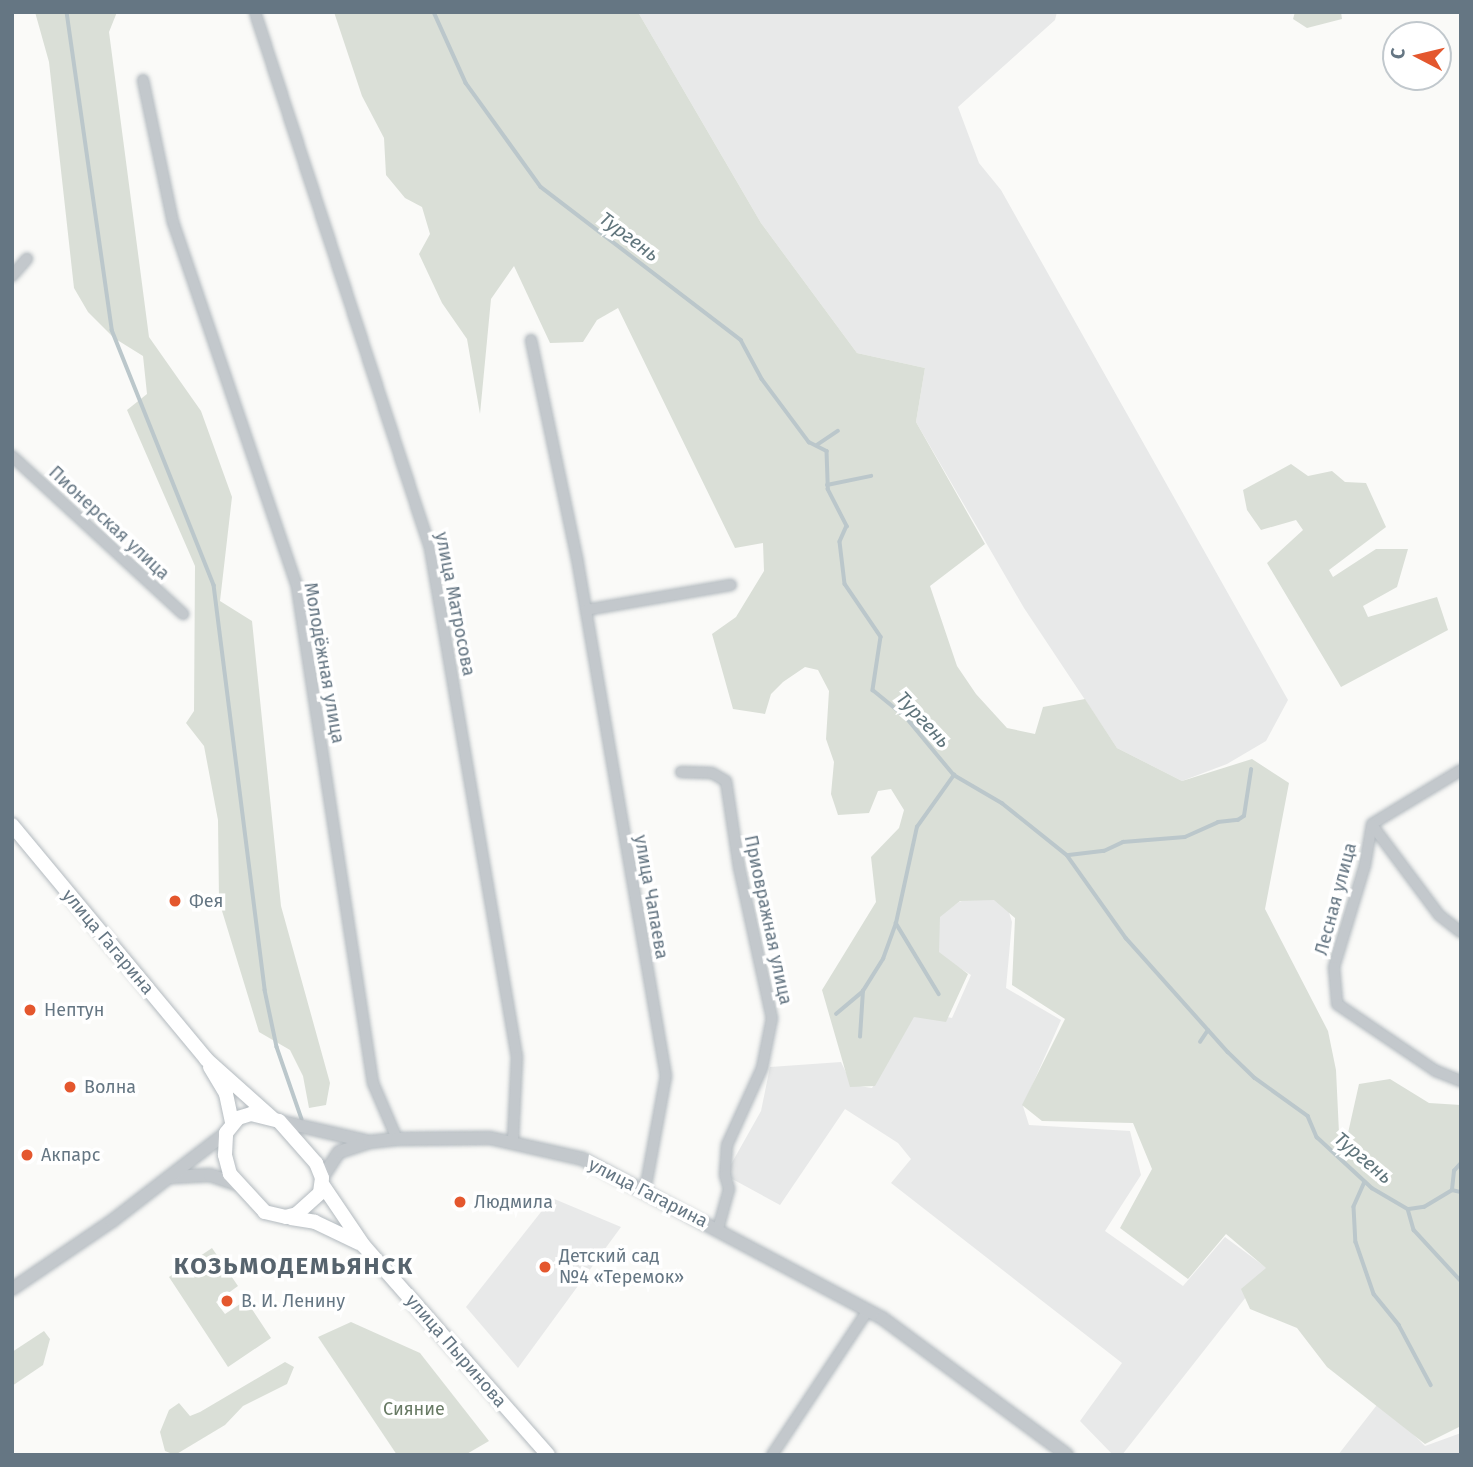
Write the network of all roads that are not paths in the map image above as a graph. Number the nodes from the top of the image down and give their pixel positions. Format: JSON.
{"nodes":[{"id":1,"x":255,"y":12,"type":"edge"},
{"id":2,"x":143,"y":80,"type":"dead end"},
{"id":3,"x":27,"y":259,"type":"dead end"},
{"id":4,"x":12,"y":276,"type":"edge"},
{"id":5,"x":531,"y":340,"type":"dead end"},
{"id":6,"x":12,"y":456,"type":"edge"},
{"id":7,"x":731,"y":585,"type":"dead end"},
{"id":8,"x":586,"y":610,"type":"junction"},
{"id":9,"x":183,"y":614,"type":"dead end"},
{"id":10,"x":1461,"y":770,"type":"edge"},
{"id":11,"x":681,"y":772,"type":"dead end"},
{"id":12,"x":1372,"y":824,"type":"junction"},
{"id":13,"x":12,"y":825,"type":"edge"},
{"id":14,"x":1461,"y":932,"type":"edge"},
{"id":15,"x":206,"y":1059,"type":"junction"},
{"id":16,"x":1461,"y":1081,"type":"edge"},
{"id":17,"x":275,"y":1119,"type":"junction"},
{"id":18,"x":229,"y":1128,"type":"junction"},
{"id":19,"x":397,"y":1139,"type":"junction"},
{"id":20,"x":513,"y":1140,"type":"junction"},
{"id":21,"x":369,"y":1142,"type":"junction"},
{"id":22,"x":171,"y":1178,"type":"junction"},
{"id":23,"x":322,"y":1181,"type":"junction"},
{"id":24,"x":236,"y":1184,"type":"junction"},
{"id":25,"x":645,"y":1190,"type":"junction"},
{"id":26,"x":286,"y":1217,"type":"junction"},
{"id":27,"x":718,"y":1229,"type":"junction"},
{"id":28,"x":364,"y":1246,"type":"junction"},
{"id":29,"x":12,"y":1289,"type":"edge"},
{"id":30,"x":868,"y":1310,"type":"junction"},
{"id":31,"x":548,"y":1455,"type":"edge"},
{"id":32,"x":772,"y":1455,"type":"edge"},
{"id":33,"x":1067,"y":1455,"type":"edge"}],
"edges":[{"from":1,"to":20,"type":"street","name":"улица Матросова"},
{"from":2,"to":19,"type":"street","name":"Молодёжная улица"},
{"from":3,"to":4,"type":"street"},
{"from":5,"to":8,"type":"street","name":"улица Чапаева"},
{"from":6,"to":9,"type":"street","name":"Пионерская улица"},
{"from":7,"to":8,"type":"street"},
{"from":8,"to":25,"type":"street","name":"улица Чапаева"},
{"from":10,"to":12,"type":"street"},
{"from":11,"to":27,"type":"street","name":"Приовражная улица"},
{"from":12,"to":14,"type":"street"},
{"from":12,"to":16,"type":"street","name":"Лесная улица"},
{"from":13,"to":15,"type":"main road","name":"улица Гагарина"},
{"from":15,"to":17,"type":"main road","name":"улица Гагарина"},
{"from":15,"to":18,"type":"main road","name":"улица Гагарина"},
{"from":17,"to":18,"type":"main road"},
{"from":17,"to":21,"type":"street","name":"улица Гагарина"},
{"from":17,"to":23,"type":"main road"},
{"from":18,"to":22,"type":"street"},
{"from":18,"to":24,"type":"main road"},
{"from":19,"to":20,"type":"street","name":"улица Гагарина"},
{"from":19,"to":21,"type":"street","name":"улица Гагарина"},
{"from":20,"to":25,"type":"street","name":"улица Гагарина"},
{"from":21,"to":23,"type":"street","name":"улица Гагарина"},
{"from":22,"to":24,"type":"street"},
{"from":22,"to":29,"type":"street"},
{"from":23,"to":26,"type":"main road"},
{"from":23,"to":28,"type":"main road","name":"улица Пыринова"},
{"from":24,"to":26,"type":"main road"},
{"from":25,"to":27,"type":"street","name":"улица Гагарина"},
{"from":26,"to":28,"type":"main road","name":"улица Пыринова"},
{"from":27,"to":30,"type":"street","name":"улица Гагарина"},
{"from":28,"to":31,"type":"main road","name":"улица Пыринова"},
{"from":30,"to":32,"type":"street"},
{"from":30,"to":33,"type":"street","name":"улица Гагарина"}]}
